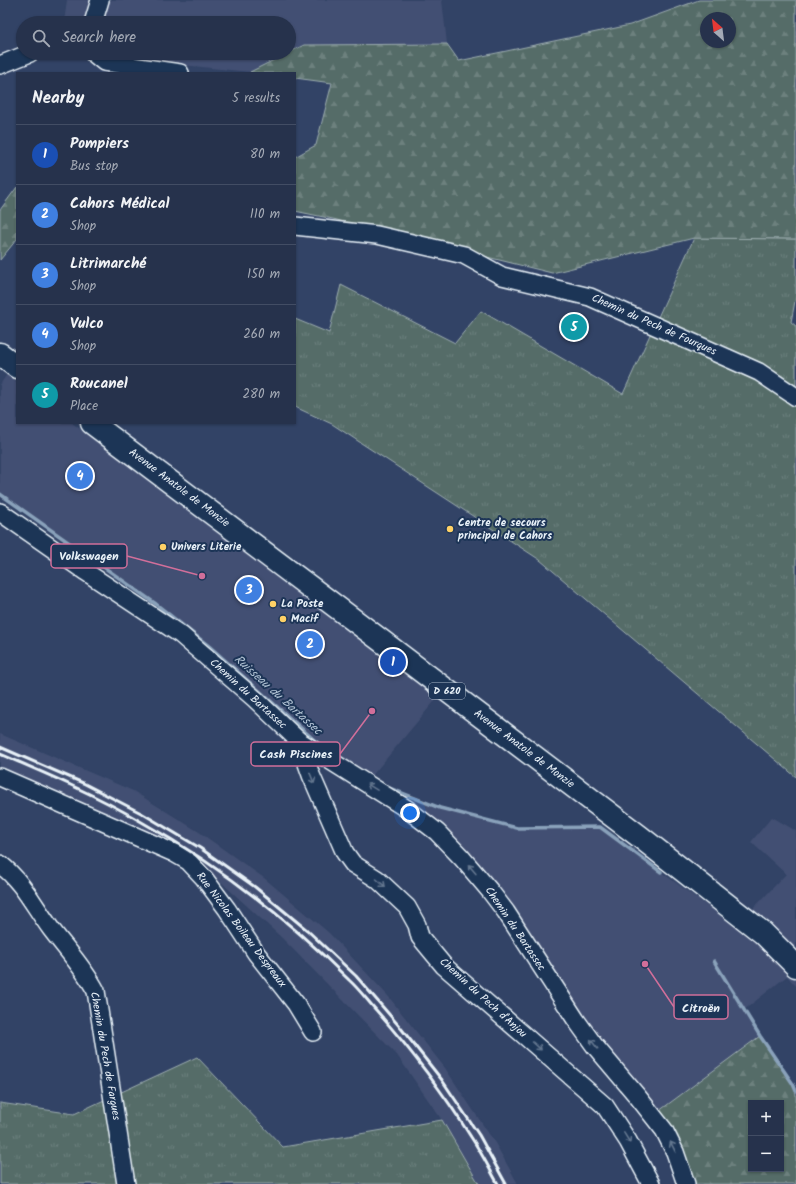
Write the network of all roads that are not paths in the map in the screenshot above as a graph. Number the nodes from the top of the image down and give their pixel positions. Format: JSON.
{"nodes":[{"id":1,"x":100,"y":0,"type":"edge"},
{"id":2,"x":95,"y":16,"type":"edge"},
{"id":3,"x":16,"y":59,"type":"edge"},
{"id":4,"x":102,"y":60,"type":"edge"},
{"id":5,"x":0,"y":66,"type":"edge"},
{"id":6,"x":173,"y":72,"type":"edge"},
{"id":7,"x":296,"y":226,"type":"edge"},
{"id":8,"x":0,"y":354,"type":"edge"},
{"id":9,"x":16,"y":366,"type":"edge"},
{"id":10,"x":796,"y":397,"type":"edge"},
{"id":11,"x":93,"y":424,"type":"edge"},
{"id":12,"x":0,"y":512,"type":"edge"},
{"id":13,"x":299,"y":741,"type":"junction"},
{"id":14,"x":0,"y":777,"type":"edge"},
{"id":15,"x":0,"y":864,"type":"edge"},
{"id":16,"x":796,"y":966,"type":"edge"},
{"id":17,"x":313,"y":1032,"type":"dead end"},
{"id":18,"x":126,"y":1184,"type":"edge"},
{"id":19,"x":650,"y":1184,"type":"edge"},
{"id":20,"x":686,"y":1184,"type":"edge"}],
"edges":[{"from":1,"to":2,"type":"street"},
{"from":3,"to":5,"type":"street"},
{"from":4,"to":6,"type":"street"},
{"from":7,"to":10,"type":"street","name":"Chemin du Pech de Fourques"},
{"from":8,"to":9,"type":"main road"},
{"from":11,"to":16,"type":"main road","name":"Avenue Anatole de Monzie","number":"D 620"},
{"from":12,"to":13,"type":"street","name":"Chemin du Bartassec"},
{"from":13,"to":19,"type":"street","name":"Chemin du Pech d'Anjou","one_way":true},
{"from":20,"to":13,"type":"street","name":"Chemin du Bartassec","one_way":true},
{"from":14,"to":17,"type":"street","name":"Rue Nicolas Boileau Despreaux"},
{"from":15,"to":18,"type":"street","name":"Chemin du Pech de Fargues"}]}
